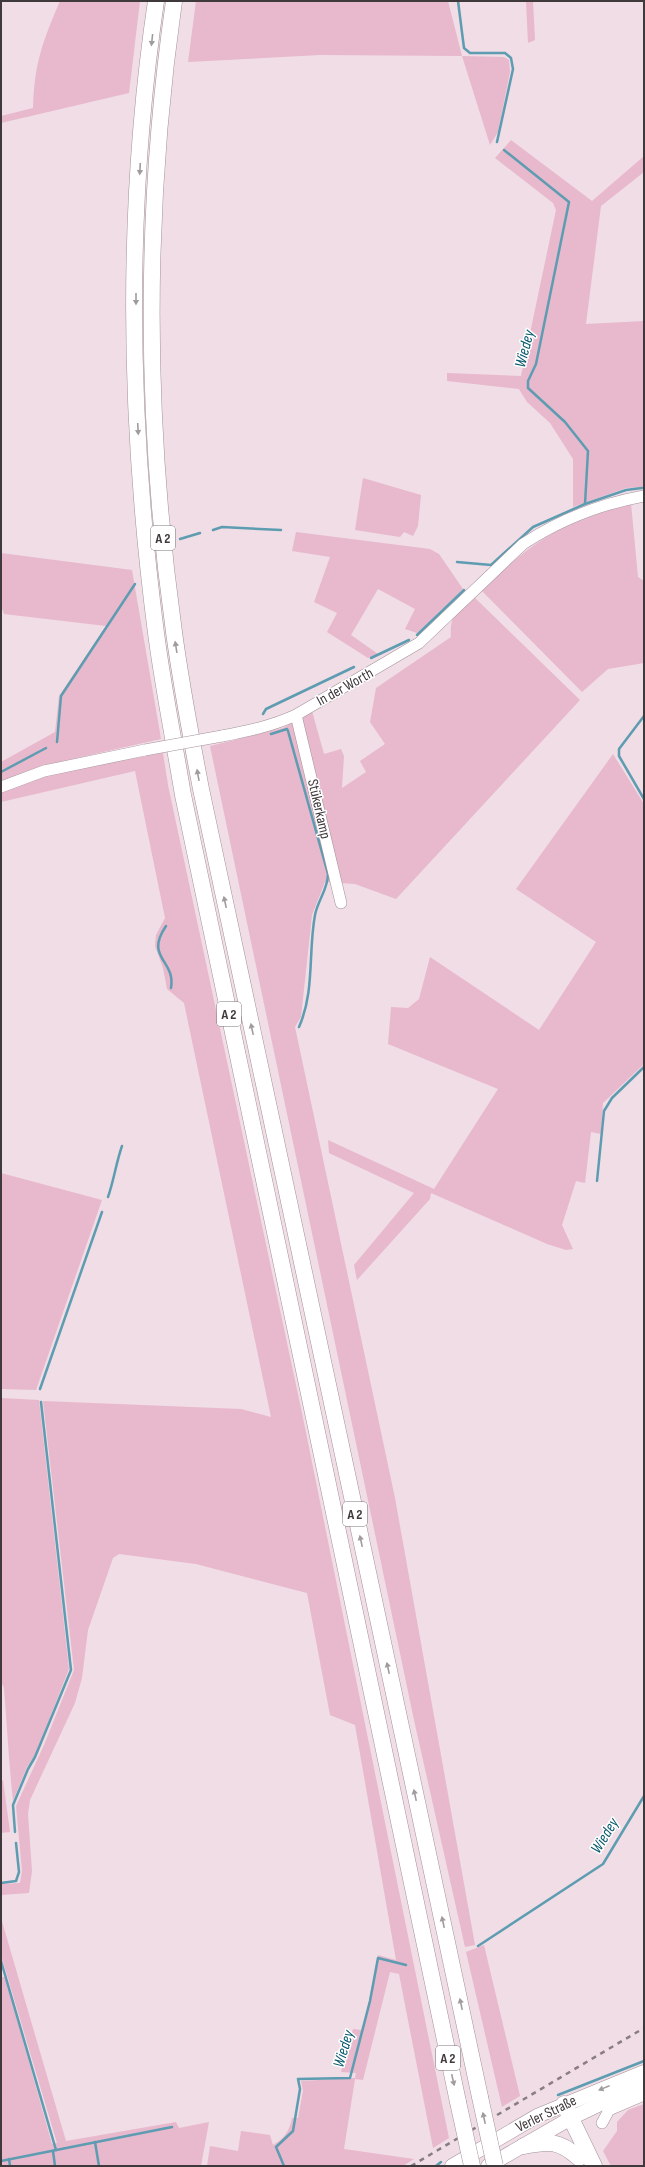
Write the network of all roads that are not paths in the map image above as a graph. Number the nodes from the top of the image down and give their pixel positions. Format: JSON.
{"nodes":[{"id":1,"x":156,"y":1,"type":"edge"},
{"id":2,"x":174,"y":1,"type":"edge"},
{"id":3,"x":644,"y":496,"type":"edge"},
{"id":4,"x":296,"y":714,"type":"junction"},
{"id":5,"x":1,"y":787,"type":"edge"},
{"id":6,"x":341,"y":903,"type":"dead end"},
{"id":7,"x":644,"y":2072,"type":"edge"},
{"id":8,"x":644,"y":2083,"type":"edge"},
{"id":9,"x":644,"y":2094,"type":"edge"},
{"id":10,"x":564,"y":2113,"type":"junction"},
{"id":11,"x":602,"y":2123,"type":"dead end"},
{"id":12,"x":524,"y":2146,"type":"junction"},
{"id":13,"x":581,"y":2162,"type":"edge"},
{"id":14,"x":452,"y":2166,"type":"edge"},
{"id":15,"x":472,"y":2166,"type":"edge"},
{"id":16,"x":488,"y":2166,"type":"edge"},
{"id":17,"x":495,"y":2166,"type":"edge"},
{"id":18,"x":594,"y":2166,"type":"edge"}],
"edges":[{"from":1,"to":15,"type":"highway","number":"A 2","one_way":true,"bridge":true},
{"from":17,"to":2,"type":"highway","number":"A 2","one_way":true,"bridge":true},
{"from":3,"to":4,"type":"street","name":"In der Worth"},
{"from":4,"to":5,"type":"street","name":"In der Worth","bridge":true},
{"from":4,"to":6,"type":"street","name":"Stükerkamp"},
{"from":7,"to":10,"type":"main road","name":"Verler Straße","one_way":true},
{"from":8,"to":10,"type":"main road","name":"Verler Straße"},
{"from":9,"to":11,"type":"street"},
{"from":10,"to":12,"type":"main road","name":"Verler Straße"},
{"from":10,"to":13,"type":"highway"},
{"from":10,"to":14,"type":"main road","name":"Verler Straße"},
{"from":10,"to":18,"type":"highway"},
{"from":12,"to":13,"type":"highway"},
{"from":12,"to":16,"type":"main road","name":"Verler Straße"}]}
